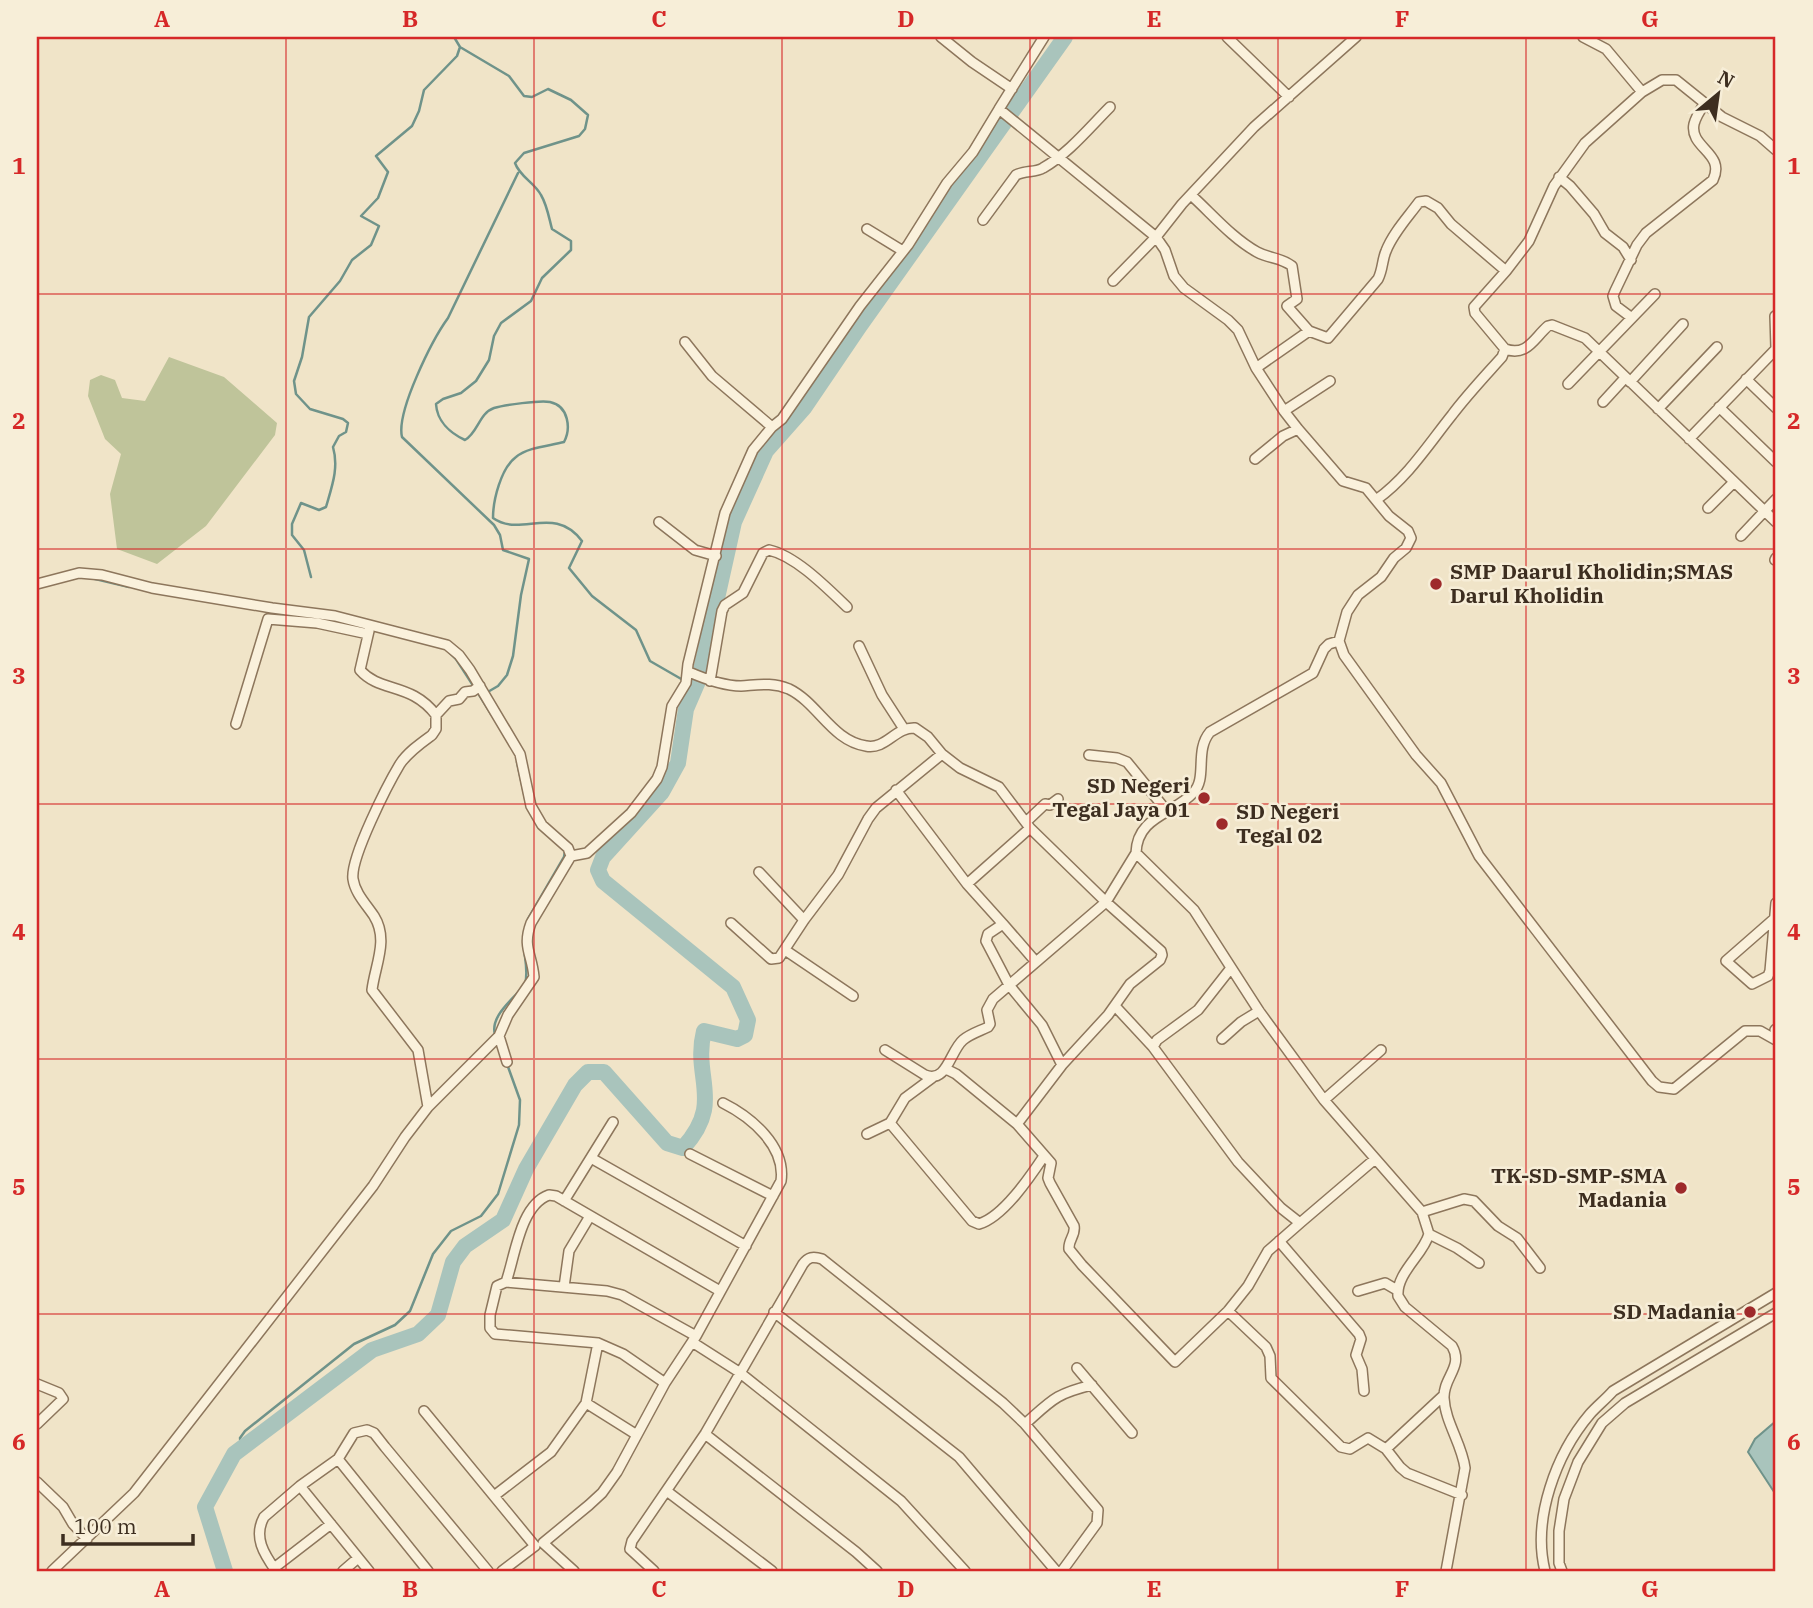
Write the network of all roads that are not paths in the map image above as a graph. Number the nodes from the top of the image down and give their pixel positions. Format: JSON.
{"nodes":[{"id":1,"x":941,"y":37,"type":"edge"},
{"id":2,"x":1044,"y":37,"type":"edge"},
{"id":3,"x":1227,"y":37,"type":"edge"},
{"id":4,"x":1356,"y":37,"type":"edge"},
{"id":5,"x":1583,"y":37,"type":"edge"},
{"id":6,"x":1597,"y":40,"type":"edge"},
{"id":7,"x":1012,"y":89,"type":"junction"},
{"id":8,"x":1642,"y":92,"type":"junction"},
{"id":9,"x":1289,"y":97,"type":"junction"},
{"id":10,"x":1705,"y":103,"type":"junction"},
{"id":11,"x":1110,"y":107,"type":"dead end"},
{"id":12,"x":1002,"y":111,"type":"junction"},
{"id":13,"x":1776,"y":150,"type":"edge"},
{"id":14,"x":1059,"y":157,"type":"junction"},
{"id":15,"x":1559,"y":177,"type":"junction"},
{"id":16,"x":1191,"y":195,"type":"junction"},
{"id":17,"x":983,"y":220,"type":"dead end"},
{"id":18,"x":867,"y":229,"type":"dead end"},
{"id":19,"x":1156,"y":237,"type":"junction"},
{"id":20,"x":903,"y":251,"type":"junction"},
{"id":21,"x":1631,"y":260,"type":"junction"},
{"id":22,"x":1506,"y":271,"type":"junction"},
{"id":23,"x":1113,"y":281,"type":"dead end"},
{"id":24,"x":1655,"y":294,"type":"dead end"},
{"id":25,"x":1775,"y":316,"type":"edge"},
{"id":26,"x":1632,"y":318,"type":"junction"},
{"id":27,"x":1684,"y":324,"type":"dead end"},
{"id":28,"x":1309,"y":331,"type":"junction"},
{"id":29,"x":685,"y":342,"type":"dead end"},
{"id":30,"x":1717,"y":347,"type":"dead end"},
{"id":31,"x":1505,"y":349,"type":"junction"},
{"id":32,"x":1776,"y":349,"type":"edge"},
{"id":33,"x":1598,"y":352,"type":"junction"},
{"id":34,"x":1256,"y":368,"type":"junction"},
{"id":35,"x":1746,"y":379,"type":"junction"},
{"id":36,"x":1628,"y":380,"type":"junction"},
{"id":37,"x":1330,"y":381,"type":"dead end"},
{"id":38,"x":1568,"y":384,"type":"dead end"},
{"id":39,"x":1603,"y":402,"type":"dead end"},
{"id":40,"x":1719,"y":407,"type":"junction"},
{"id":41,"x":1776,"y":408,"type":"edge"},
{"id":42,"x":1658,"y":409,"type":"junction"},
{"id":43,"x":1284,"y":411,"type":"junction"},
{"id":44,"x":772,"y":427,"type":"junction"},
{"id":45,"x":1298,"y":429,"type":"junction"},
{"id":46,"x":1689,"y":439,"type":"junction"},
{"id":47,"x":1255,"y":459,"type":"dead end"},
{"id":48,"x":1776,"y":462,"type":"edge"},
{"id":49,"x":1734,"y":482,"type":"junction"},
{"id":50,"x":1776,"y":499,"type":"edge"},
{"id":51,"x":1376,"y":500,"type":"junction"},
{"id":52,"x":1708,"y":508,"type":"dead end"},
{"id":53,"x":1765,"y":511,"type":"junction"},
{"id":54,"x":659,"y":522,"type":"dead end"},
{"id":55,"x":1776,"y":522,"type":"edge"},
{"id":56,"x":1741,"y":536,"type":"dead end"},
{"id":57,"x":716,"y":556,"type":"junction"},
{"id":58,"x":37,"y":584,"type":"edge"},
{"id":59,"x":846,"y":607,"type":"dead end"},
{"id":60,"x":369,"y":629,"type":"junction"},
{"id":61,"x":1339,"y":640,"type":"junction"},
{"id":62,"x":859,"y":646,"type":"dead end"},
{"id":63,"x":689,"y":672,"type":"junction"},
{"id":64,"x":710,"y":681,"type":"junction"},
{"id":65,"x":477,"y":688,"type":"junction"},
{"id":66,"x":436,"y":715,"type":"junction"},
{"id":67,"x":236,"y":724,"type":"dead end"},
{"id":68,"x":904,"y":729,"type":"junction"},
{"id":69,"x":942,"y":754,"type":"junction"},
{"id":70,"x":1089,"y":755,"type":"dead end"},
{"id":71,"x":897,"y":790,"type":"junction"},
{"id":72,"x":1058,"y":799,"type":"dead end"},
{"id":73,"x":1166,"y":810,"type":"junction"},
{"id":74,"x":1028,"y":825,"type":"junction"},
{"id":75,"x":1136,"y":853,"type":"junction"},
{"id":76,"x":571,"y":856,"type":"junction"},
{"id":77,"x":759,"y":872,"type":"dead end"},
{"id":78,"x":967,"y":884,"type":"junction"},
{"id":79,"x":1106,"y":902,"type":"junction"},
{"id":80,"x":1776,"y":903,"type":"edge"},
{"id":81,"x":804,"y":920,"type":"junction"},
{"id":82,"x":1775,"y":920,"type":"edge"},
{"id":83,"x":731,"y":923,"type":"dead end"},
{"id":84,"x":1003,"y":924,"type":"junction"},
{"id":85,"x":785,"y":950,"type":"junction"},
{"id":86,"x":1036,"y":962,"type":"junction"},
{"id":87,"x":1231,"y":968,"type":"junction"},
{"id":88,"x":1009,"y":985,"type":"junction"},
{"id":89,"x":853,"y":996,"type":"dead end"},
{"id":90,"x":1115,"y":1006,"type":"junction"},
{"id":91,"x":1259,"y":1011,"type":"junction"},
{"id":92,"x":496,"y":1038,"type":"junction"},
{"id":93,"x":1222,"y":1039,"type":"dead end"},
{"id":94,"x":1776,"y":1040,"type":"edge"},
{"id":95,"x":1153,"y":1047,"type":"junction"},
{"id":96,"x":885,"y":1050,"type":"dead end"},
{"id":97,"x":1381,"y":1050,"type":"dead end"},
{"id":98,"x":508,"y":1062,"type":"dead end"},
{"id":99,"x":1062,"y":1065,"type":"junction"},
{"id":100,"x":946,"y":1069,"type":"junction"},
{"id":101,"x":932,"y":1078,"type":"junction"},
{"id":102,"x":1324,"y":1100,"type":"junction"},
{"id":103,"x":723,"y":1103,"type":"dead end"},
{"id":104,"x":428,"y":1107,"type":"junction"},
{"id":105,"x":613,"y":1122,"type":"dead end"},
{"id":106,"x":890,"y":1123,"type":"junction"},
{"id":107,"x":1017,"y":1124,"type":"junction"},
{"id":108,"x":867,"y":1134,"type":"dead end"},
{"id":109,"x":690,"y":1154,"type":"dead end"},
{"id":110,"x":1044,"y":1156,"type":"junction"},
{"id":111,"x":591,"y":1158,"type":"junction"},
{"id":112,"x":1376,"y":1159,"type":"junction"},
{"id":113,"x":773,"y":1196,"type":"junction"},
{"id":114,"x":564,"y":1201,"type":"junction"},
{"id":115,"x":1422,"y":1212,"type":"junction"},
{"id":116,"x":590,"y":1216,"type":"junction"},
{"id":117,"x":1300,"y":1223,"type":"junction"},
{"id":118,"x":1429,"y":1234,"type":"junction"},
{"id":119,"x":1279,"y":1241,"type":"junction"},
{"id":120,"x":746,"y":1246,"type":"junction"},
{"id":121,"x":1479,"y":1263,"type":"dead end"},
{"id":122,"x":1540,"y":1268,"type":"dead end"},
{"id":123,"x":506,"y":1282,"type":"junction"},
{"id":124,"x":564,"y":1287,"type":"junction"},
{"id":125,"x":1358,"y":1290,"type":"dead end"},
{"id":126,"x":1397,"y":1290,"type":"junction"},
{"id":127,"x":720,"y":1291,"type":"junction"},
{"id":128,"x":1776,"y":1293,"type":"edge"},
{"id":129,"x":1228,"y":1311,"type":"junction"},
{"id":130,"x":775,"y":1312,"type":"junction"},
{"id":131,"x":1776,"y":1313,"type":"edge"},
{"id":132,"x":694,"y":1339,"type":"junction"},
{"id":133,"x":598,"y":1343,"type":"junction"},
{"id":134,"x":1077,"y":1368,"type":"dead end"},
{"id":135,"x":739,"y":1372,"type":"junction"},
{"id":136,"x":665,"y":1382,"type":"junction"},
{"id":137,"x":37,"y":1384,"type":"edge"},
{"id":138,"x":1092,"y":1385,"type":"junction"},
{"id":139,"x":1364,"y":1391,"type":"dead end"},
{"id":140,"x":1444,"y":1395,"type":"junction"},
{"id":141,"x":586,"y":1403,"type":"junction"},
{"id":142,"x":424,"y":1411,"type":"dead end"},
{"id":143,"x":37,"y":1423,"type":"edge"},
{"id":144,"x":1025,"y":1424,"type":"junction"},
{"id":145,"x":1132,"y":1433,"type":"dead end"},
{"id":146,"x":705,"y":1434,"type":"junction"},
{"id":147,"x":637,"y":1435,"type":"junction"},
{"id":148,"x":1386,"y":1449,"type":"junction"},
{"id":149,"x":338,"y":1460,"type":"junction"},
{"id":150,"x":37,"y":1482,"type":"edge"},
{"id":151,"x":300,"y":1486,"type":"junction"},
{"id":152,"x":668,"y":1492,"type":"junction"},
{"id":153,"x":1462,"y":1495,"type":"junction"},
{"id":154,"x":494,"y":1496,"type":"junction"},
{"id":155,"x":331,"y":1524,"type":"junction"},
{"id":156,"x":88,"y":1539,"type":"junction"},
{"id":157,"x":539,"y":1545,"type":"junction"},
{"id":158,"x":358,"y":1558,"type":"junction"},
{"id":159,"x":275,"y":1570,"type":"edge"},
{"id":160,"x":52,"y":1571,"type":"edge"},
{"id":161,"x":343,"y":1571,"type":"edge"},
{"id":162,"x":369,"y":1571,"type":"edge"},
{"id":163,"x":428,"y":1571,"type":"edge"},
{"id":164,"x":488,"y":1571,"type":"edge"},
{"id":165,"x":502,"y":1571,"type":"edge"},
{"id":166,"x":574,"y":1571,"type":"edge"},
{"id":167,"x":654,"y":1571,"type":"edge"},
{"id":168,"x":772,"y":1571,"type":"edge"},
{"id":169,"x":877,"y":1571,"type":"edge"},
{"id":170,"x":965,"y":1571,"type":"edge"},
{"id":171,"x":1056,"y":1571,"type":"edge"},
{"id":172,"x":1062,"y":1571,"type":"edge"},
{"id":173,"x":1446,"y":1571,"type":"edge"},
{"id":174,"x":1545,"y":1571,"type":"edge"},
{"id":175,"x":1562,"y":1571,"type":"edge"}],
"edges":[{"from":1,"to":7,"type":"street"},
{"from":2,"to":7,"type":"street"},
{"from":3,"to":9,"type":"street"},
{"from":4,"to":9,"type":"street"},
{"from":5,"to":6,"type":"street"},
{"from":6,"to":8,"type":"street"},
{"from":7,"to":12,"type":"street"},
{"from":8,"to":10,"type":"street"},
{"from":8,"to":15,"type":"street"},
{"from":9,"to":16,"type":"street"},
{"from":10,"to":13,"type":"street"},
{"from":10,"to":21,"type":"street"},
{"from":11,"to":14,"type":"street"},
{"from":12,"to":14,"type":"street"},
{"from":12,"to":20,"type":"street"},
{"from":14,"to":17,"type":"street"},
{"from":14,"to":19,"type":"street"},
{"from":15,"to":21,"type":"street"},
{"from":15,"to":22,"type":"street"},
{"from":16,"to":19,"type":"street"},
{"from":16,"to":28,"type":"street"},
{"from":18,"to":20,"type":"street"},
{"from":19,"to":23,"type":"street"},
{"from":19,"to":34,"type":"street"},
{"from":20,"to":44,"type":"street"},
{"from":21,"to":26,"type":"street"},
{"from":22,"to":28,"type":"street"},
{"from":22,"to":31,"type":"street"},
{"from":24,"to":26,"type":"street"},
{"from":25,"to":32,"type":"street"},
{"from":26,"to":33,"type":"street"},
{"from":27,"to":36,"type":"street"},
{"from":28,"to":34,"type":"street"},
{"from":29,"to":44,"type":"street"},
{"from":30,"to":42,"type":"street"},
{"from":31,"to":33,"type":"street"},
{"from":31,"to":51,"type":"street"},
{"from":32,"to":35,"type":"street"},
{"from":33,"to":36,"type":"street"},
{"from":33,"to":38,"type":"street"},
{"from":34,"to":43,"type":"street"},
{"from":35,"to":40,"type":"street"},
{"from":35,"to":41,"type":"street"},
{"from":36,"to":39,"type":"street"},
{"from":36,"to":42,"type":"street"},
{"from":37,"to":43,"type":"street"},
{"from":40,"to":46,"type":"street"},
{"from":40,"to":48,"type":"street"},
{"from":42,"to":46,"type":"street"},
{"from":43,"to":45,"type":"street"},
{"from":44,"to":57,"type":"street"},
{"from":45,"to":47,"type":"street"},
{"from":45,"to":51,"type":"street"},
{"from":46,"to":49,"type":"street"},
{"from":49,"to":52,"type":"street"},
{"from":49,"to":53,"type":"street"},
{"from":50,"to":53,"type":"street"},
{"from":51,"to":61,"type":"street"},
{"from":53,"to":55,"type":"street"},
{"from":53,"to":56,"type":"street"},
{"from":54,"to":57,"type":"street"},
{"from":57,"to":63,"type":"street"},
{"from":58,"to":60,"type":"street"},
{"from":59,"to":64,"type":"street"},
{"from":60,"to":65,"type":"street"},
{"from":60,"to":66,"type":"street"},
{"from":60,"to":67,"type":"street"},
{"from":61,"to":73,"type":"street"},
{"from":61,"to":94,"type":"street"},
{"from":62,"to":68,"type":"street"},
{"from":63,"to":64,"type":"street"},
{"from":63,"to":76,"type":"street"},
{"from":64,"to":68,"type":"street"},
{"from":65,"to":66,"type":"street"},
{"from":65,"to":76,"type":"street"},
{"from":66,"to":104,"type":"street"},
{"from":68,"to":69,"type":"street"},
{"from":69,"to":71,"type":"street"},
{"from":69,"to":74,"type":"street"},
{"from":70,"to":73,"type":"street"},
{"from":71,"to":78,"type":"street"},
{"from":71,"to":81,"type":"street"},
{"from":72,"to":74,"type":"street"},
{"from":73,"to":75,"type":"street"},
{"from":74,"to":78,"type":"street"},
{"from":74,"to":79,"type":"street"},
{"from":75,"to":79,"type":"street"},
{"from":75,"to":87,"type":"street"},
{"from":76,"to":92,"type":"street"},
{"from":77,"to":81,"type":"street"},
{"from":78,"to":84,"type":"street"},
{"from":79,"to":86,"type":"street"},
{"from":79,"to":90,"type":"street"},
{"from":80,"to":82,"type":"street"},
{"from":81,"to":85,"type":"street"},
{"from":82,"to":82,"type":"street"},
{"from":83,"to":85,"type":"street"},
{"from":84,"to":86,"type":"street"},
{"from":84,"to":88,"type":"street"},
{"from":85,"to":89,"type":"street"},
{"from":86,"to":88,"type":"street"},
{"from":87,"to":91,"type":"street"},
{"from":87,"to":95,"type":"street"},
{"from":88,"to":99,"type":"street"},
{"from":88,"to":100,"type":"street"},
{"from":90,"to":95,"type":"street"},
{"from":90,"to":99,"type":"street"},
{"from":91,"to":93,"type":"street"},
{"from":91,"to":102,"type":"street"},
{"from":92,"to":98,"type":"street"},
{"from":92,"to":104,"type":"street"},
{"from":95,"to":117,"type":"street"},
{"from":96,"to":101,"type":"street"},
{"from":97,"to":102,"type":"street"},
{"from":99,"to":107,"type":"street"},
{"from":100,"to":101,"type":"street"},
{"from":100,"to":107,"type":"street"},
{"from":101,"to":106,"type":"street"},
{"from":102,"to":112,"type":"street"},
{"from":103,"to":113,"type":"street"},
{"from":104,"to":156,"type":"street"},
{"from":105,"to":111,"type":"street"},
{"from":106,"to":108,"type":"street"},
{"from":106,"to":110,"type":"street"},
{"from":107,"to":110,"type":"street"},
{"from":109,"to":113,"type":"street"},
{"from":110,"to":129,"type":"street"},
{"from":111,"to":114,"type":"street"},
{"from":111,"to":120,"type":"street"},
{"from":112,"to":115,"type":"street"},
{"from":112,"to":117,"type":"street"},
{"from":113,"to":120,"type":"street"},
{"from":114,"to":116,"type":"street"},
{"from":114,"to":123,"type":"street"},
{"from":115,"to":118,"type":"street"},
{"from":115,"to":122,"type":"street"},
{"from":116,"to":124,"type":"street"},
{"from":116,"to":127,"type":"street"},
{"from":117,"to":119,"type":"street"},
{"from":118,"to":121,"type":"street"},
{"from":118,"to":126,"type":"street"},
{"from":119,"to":129,"type":"street"},
{"from":119,"to":139,"type":"street"},
{"from":120,"to":127,"type":"street"},
{"from":123,"to":124,"type":"street"},
{"from":123,"to":133,"type":"street"},
{"from":124,"to":132,"type":"street"},
{"from":125,"to":126,"type":"street"},
{"from":126,"to":140,"type":"street"},
{"from":127,"to":132,"type":"street"},
{"from":128,"to":174,"type":"street"},
{"from":129,"to":148,"type":"street"},
{"from":130,"to":135,"type":"street"},
{"from":130,"to":144,"type":"street"},
{"from":130,"to":171,"type":"street"},
{"from":131,"to":175,"type":"street"},
{"from":132,"to":135,"type":"street"},
{"from":132,"to":136,"type":"street"},
{"from":133,"to":136,"type":"street"},
{"from":133,"to":141,"type":"street"},
{"from":134,"to":138,"type":"street"},
{"from":135,"to":146,"type":"street"},
{"from":135,"to":170,"type":"street"},
{"from":136,"to":147,"type":"street"},
{"from":137,"to":143,"type":"street"},
{"from":138,"to":144,"type":"street"},
{"from":138,"to":145,"type":"street"},
{"from":140,"to":148,"type":"street"},
{"from":140,"to":153,"type":"street"},
{"from":141,"to":147,"type":"street"},
{"from":141,"to":154,"type":"street"},
{"from":142,"to":154,"type":"street"},
{"from":144,"to":172,"type":"street"},
{"from":146,"to":152,"type":"street"},
{"from":146,"to":169,"type":"street"},
{"from":147,"to":157,"type":"street"},
{"from":148,"to":153,"type":"street"},
{"from":149,"to":151,"type":"street"},
{"from":149,"to":163,"type":"street"},
{"from":149,"to":164,"type":"street"},
{"from":150,"to":156,"type":"street"},
{"from":151,"to":155,"type":"street"},
{"from":151,"to":159,"type":"street"},
{"from":152,"to":167,"type":"street"},
{"from":152,"to":168,"type":"street"},
{"from":153,"to":173,"type":"street"},
{"from":154,"to":157,"type":"street"},
{"from":155,"to":158,"type":"street"},
{"from":155,"to":159,"type":"street"},
{"from":156,"to":160,"type":"street"},
{"from":157,"to":165,"type":"street"},
{"from":157,"to":166,"type":"street"},
{"from":158,"to":161,"type":"street"},
{"from":158,"to":162,"type":"street"}]}
